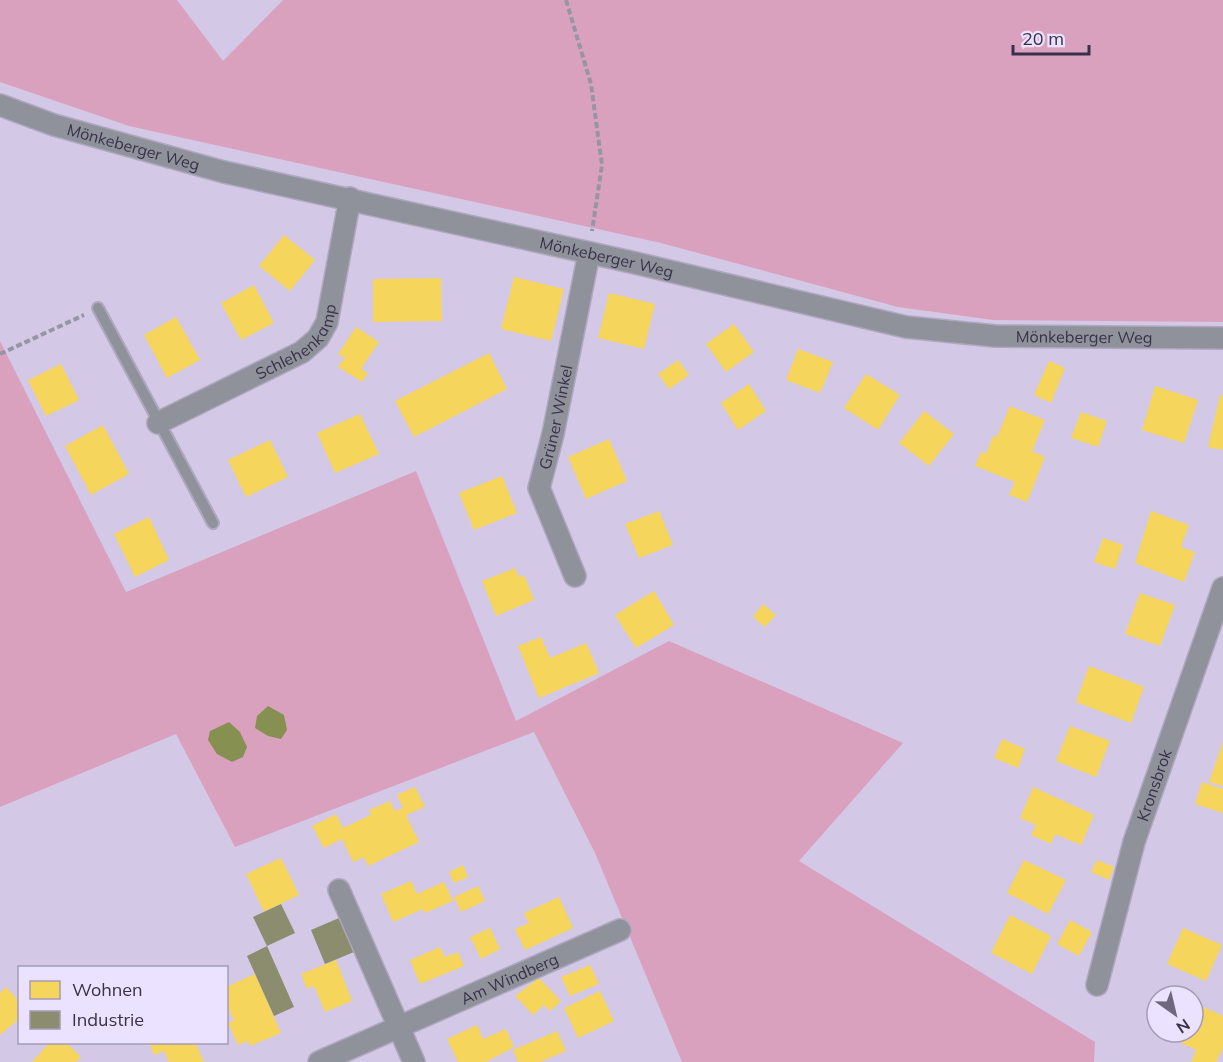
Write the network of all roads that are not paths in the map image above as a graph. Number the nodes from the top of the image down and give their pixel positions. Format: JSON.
{"nodes":[{"id":1,"x":0,"y":105,"type":"edge"},
{"id":2,"x":350,"y":198,"type":"junction"},
{"id":3,"x":589,"y":253,"type":"junction"},
{"id":4,"x":98,"y":308,"type":"road end"},
{"id":5,"x":1223,"y":338,"type":"edge"},
{"id":6,"x":158,"y":423,"type":"junction"},
{"id":7,"x":213,"y":523,"type":"dead end"},
{"id":8,"x":575,"y":576,"type":"dead end"},
{"id":9,"x":1223,"y":588,"type":"edge"},
{"id":10,"x":339,"y":890,"type":"dead end"},
{"id":11,"x":620,"y":930,"type":"dead end"},
{"id":12,"x":1097,"y":985,"type":"dead end"},
{"id":13,"x":398,"y":1026,"type":"junction"},
{"id":14,"x":319,"y":1062,"type":"edge"},
{"id":15,"x":414,"y":1062,"type":"edge"}],
"edges":[{"from":1,"to":2,"type":"street","name":"Mönkeberger Weg"},
{"from":2,"to":3,"type":"street","name":"Mönkeberger Weg"},
{"from":2,"to":6,"type":"street","name":"Schlehenkamp"},
{"from":3,"to":5,"type":"street","name":"Mönkeberger Weg"},
{"from":3,"to":8,"type":"street","name":"Grüner Winkel"},
{"from":4,"to":6,"type":"lane"},
{"from":6,"to":7,"type":"lane"},
{"from":9,"to":12,"type":"street","name":"Kronsbrok"},
{"from":10,"to":13,"type":"street"},
{"from":11,"to":13,"type":"street","name":"Am Windberg"},
{"from":13,"to":14,"type":"street","name":"Am Windberg"},
{"from":13,"to":15,"type":"street"}]}
